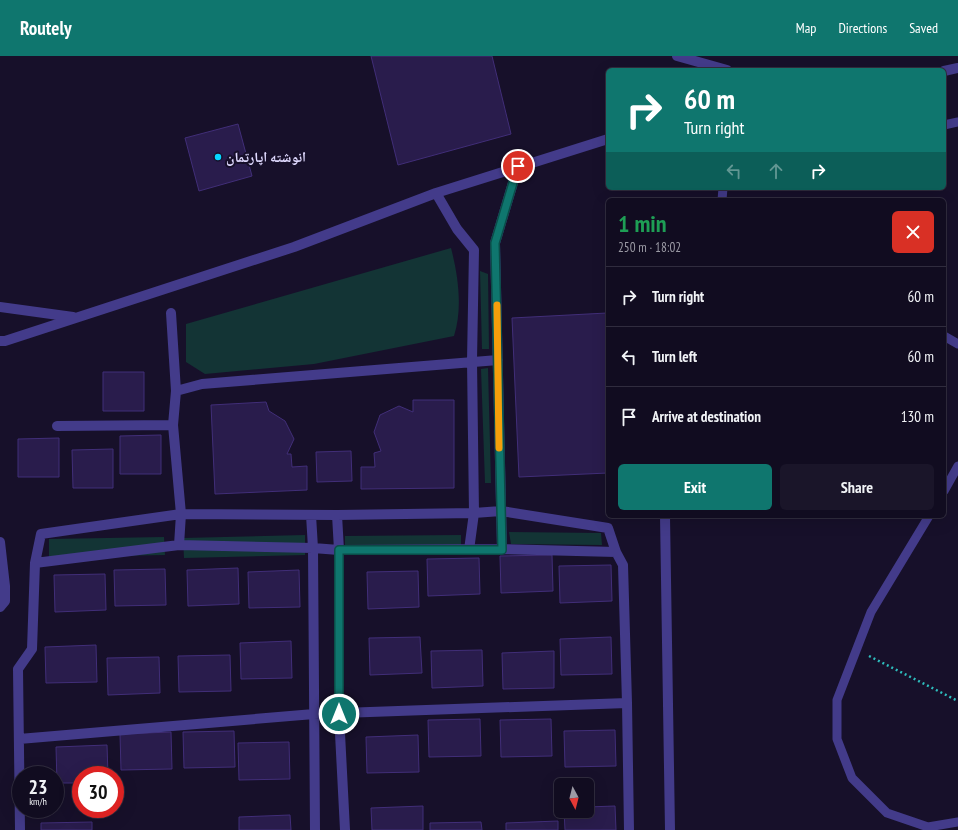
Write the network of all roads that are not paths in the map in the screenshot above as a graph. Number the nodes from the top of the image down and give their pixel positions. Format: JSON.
{"nodes":[{"id":1,"x":677,"y":56,"type":"edge"},
{"id":2,"x":720,"y":68,"type":"edge"},
{"id":3,"x":958,"y":68,"type":"edge"},
{"id":4,"x":946,"y":71,"type":"edge"},
{"id":5,"x":958,"y":122,"type":"edge"},
{"id":6,"x":946,"y":125,"type":"edge"},
{"id":7,"x":606,"y":140,"type":"edge"},
{"id":8,"x":518,"y":166,"type":"junction"},
{"id":9,"x":436,"y":192,"type":"junction"},
{"id":10,"x":0,"y":307,"type":"edge"},
{"id":11,"x":171,"y":313,"type":"dead end"},
{"id":12,"x":77,"y":318,"type":"junction"},
{"id":13,"x":946,"y":337,"type":"edge"},
{"id":14,"x":0,"y":341,"type":"edge"},
{"id":15,"x":958,"y":344,"type":"edge"},
{"id":16,"x":498,"y":360,"type":"junction"},
{"id":17,"x":472,"y":362,"type":"junction"},
{"id":18,"x":176,"y":391,"type":"junction"},
{"id":19,"x":174,"y":425,"type":"junction"},
{"id":20,"x":57,"y":426,"type":"dead end"},
{"id":21,"x":958,"y":466,"type":"edge"},
{"id":22,"x":946,"y":487,"type":"edge"},
{"id":23,"x":501,"y":511,"type":"junction"},
{"id":24,"x":474,"y":513,"type":"junction"},
{"id":25,"x":181,"y":514,"type":"junction"},
{"id":26,"x":312,"y":515,"type":"junction"},
{"id":27,"x":336,"y":515,"type":"junction"},
{"id":28,"x":665,"y":518,"type":"edge"},
{"id":29,"x":928,"y":518,"type":"edge"},
{"id":30,"x":0,"y":542,"type":"edge"},
{"id":31,"x":179,"y":545,"type":"junction"},
{"id":32,"x":313,"y":548,"type":"junction"},
{"id":33,"x":339,"y":550,"type":"junction"},
{"id":34,"x":469,"y":550,"type":"junction"},
{"id":35,"x":502,"y":550,"type":"junction"},
{"id":36,"x":616,"y":552,"type":"junction"},
{"id":37,"x":35,"y":563,"type":"junction"},
{"id":38,"x":0,"y":607,"type":"edge"},
{"id":39,"x":628,"y":704,"type":"junction"},
{"id":40,"x":314,"y":714,"type":"junction"},
{"id":41,"x":339,"y":714,"type":"junction"},
{"id":42,"x":19,"y":739,"type":"junction"},
{"id":43,"x":958,"y":822,"type":"edge"},
{"id":44,"x":20,"y":830,"type":"edge"},
{"id":45,"x":315,"y":830,"type":"edge"},
{"id":46,"x":345,"y":830,"type":"edge"},
{"id":47,"x":629,"y":830,"type":"edge"},
{"id":48,"x":670,"y":830,"type":"edge"}],
"edges":[{"from":1,"to":2,"type":"street"},
{"from":3,"to":4,"type":"street"},
{"from":5,"to":6,"type":"lane"},
{"from":7,"to":8,"type":"street"},
{"from":8,"to":9,"type":"street"},
{"from":8,"to":16,"type":"street"},
{"from":9,"to":12,"type":"street"},
{"from":9,"to":17,"type":"street"},
{"from":10,"to":12,"type":"street"},
{"from":11,"to":18,"type":"street"},
{"from":12,"to":14,"type":"street"},
{"from":13,"to":15,"type":"lane"},
{"from":16,"to":17,"type":"street"},
{"from":16,"to":23,"type":"street"},
{"from":17,"to":18,"type":"street"},
{"from":17,"to":24,"type":"street"},
{"from":18,"to":19,"type":"street"},
{"from":19,"to":20,"type":"street"},
{"from":19,"to":25,"type":"street"},
{"from":21,"to":22,"type":"lane"},
{"from":23,"to":24,"type":"street"},
{"from":23,"to":35,"type":"street"},
{"from":23,"to":36,"type":"street"},
{"from":24,"to":27,"type":"street"},
{"from":24,"to":34,"type":"street"},
{"from":25,"to":26,"type":"street"},
{"from":25,"to":31,"type":"street"},
{"from":25,"to":37,"type":"street"},
{"from":26,"to":27,"type":"street"},
{"from":26,"to":32,"type":"street"},
{"from":27,"to":33,"type":"street"},
{"from":28,"to":48,"type":"street"},
{"from":29,"to":43,"type":"lane"},
{"from":30,"to":38,"type":"street"},
{"from":31,"to":32,"type":"street"},
{"from":31,"to":37,"type":"street"},
{"from":32,"to":33,"type":"street"},
{"from":32,"to":40,"type":"street"},
{"from":33,"to":34,"type":"street"},
{"from":33,"to":41,"type":"street"},
{"from":34,"to":35,"type":"street"},
{"from":35,"to":36,"type":"street"},
{"from":36,"to":39,"type":"street"},
{"from":37,"to":42,"type":"street"},
{"from":39,"to":41,"type":"street"},
{"from":39,"to":47,"type":"street"},
{"from":40,"to":41,"type":"street"},
{"from":40,"to":42,"type":"street"},
{"from":40,"to":45,"type":"street"},
{"from":41,"to":46,"type":"street"},
{"from":42,"to":44,"type":"street"}]}
